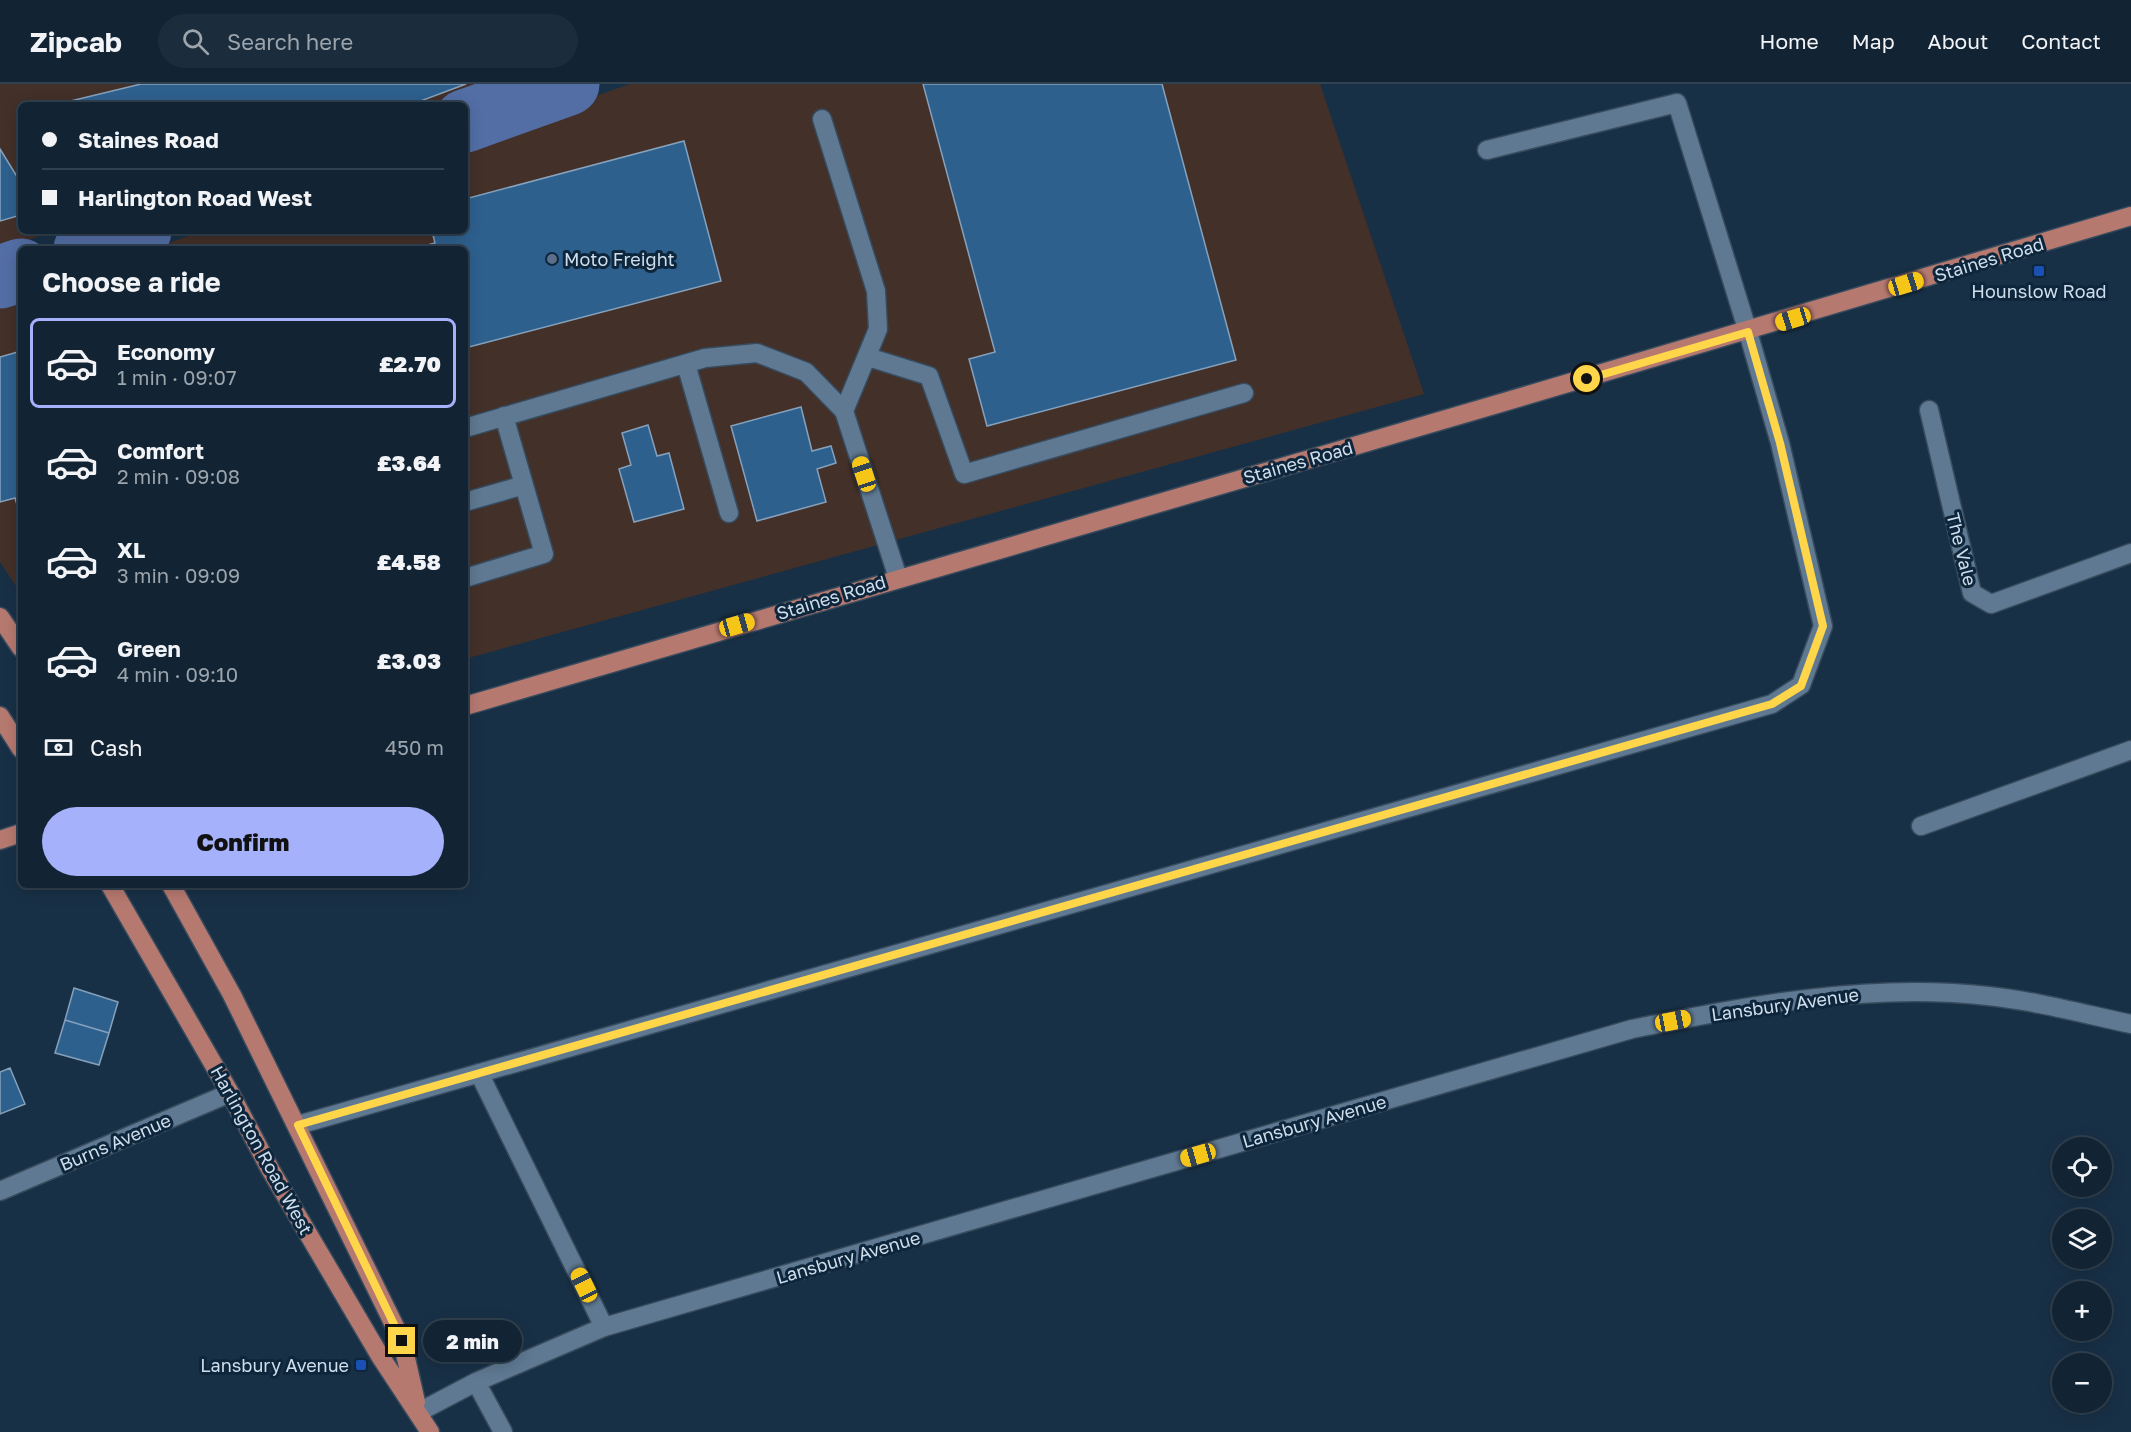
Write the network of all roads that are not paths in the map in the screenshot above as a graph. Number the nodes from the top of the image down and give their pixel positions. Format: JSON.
{"nodes":[{"id":1,"x":822,"y":119,"type":"dead end"},
{"id":2,"x":1486,"y":150,"type":"dead end"},
{"id":3,"x":2131,"y":216,"type":"edge"},
{"id":4,"x":1748,"y":332,"type":"junction"},
{"id":5,"x":868,"y":357,"type":"junction"},
{"id":6,"x":686,"y":364,"type":"junction"},
{"id":7,"x":1244,"y":393,"type":"dead end"},
{"id":8,"x":1929,"y":410,"type":"dead end"},
{"id":9,"x":844,"y":411,"type":"junction"},
{"id":10,"x":504,"y":416,"type":"junction"},
{"id":11,"x":468,"y":427,"type":"edge"},
{"id":12,"x":524,"y":485,"type":"junction"},
{"id":13,"x":468,"y":501,"type":"edge"},
{"id":14,"x":729,"y":513,"type":"dead end"},
{"id":15,"x":2131,"y":553,"type":"edge"},
{"id":16,"x":468,"y":577,"type":"edge"},
{"id":17,"x":898,"y":578,"type":"junction"},
{"id":18,"x":0,"y":617,"type":"edge"},
{"id":19,"x":18,"y":644,"type":"edge"},
{"id":20,"x":468,"y":705,"type":"edge"},
{"id":21,"x":0,"y":716,"type":"edge"},
{"id":22,"x":18,"y":744,"type":"edge"},
{"id":23,"x":2131,"y":750,"type":"edge"},
{"id":24,"x":1921,"y":826,"type":"dead end"},
{"id":25,"x":18,"y":834,"type":"edge"},
{"id":26,"x":0,"y":840,"type":"edge"},
{"id":27,"x":112,"y":888,"type":"edge"},
{"id":28,"x":173,"y":888,"type":"edge"},
{"id":29,"x":2131,"y":1024,"type":"edge"},
{"id":30,"x":479,"y":1073,"type":"junction"},
{"id":31,"x":230,"y":1093,"type":"junction"},
{"id":32,"x":298,"y":1125,"type":"junction"},
{"id":33,"x":0,"y":1191,"type":"edge"},
{"id":34,"x":604,"y":1328,"type":"junction"},
{"id":35,"x":476,"y":1382,"type":"junction"},
{"id":36,"x":419,"y":1412,"type":"junction"},
{"id":37,"x":430,"y":1432,"type":"edge"},
{"id":38,"x":503,"y":1432,"type":"edge"}],
"edges":[{"from":1,"to":5,"type":"street"},
{"from":2,"to":4,"type":"street"},
{"from":3,"to":4,"type":"main road","name":"Staines Road"},
{"from":4,"to":17,"type":"main road","name":"Staines Road"},
{"from":4,"to":30,"type":"street"},
{"from":5,"to":7,"type":"street"},
{"from":5,"to":9,"type":"street"},
{"from":6,"to":9,"type":"street"},
{"from":6,"to":10,"type":"street"},
{"from":6,"to":14,"type":"street"},
{"from":8,"to":15,"type":"street","name":"The Vale"},
{"from":9,"to":17,"type":"street"},
{"from":10,"to":11,"type":"street"},
{"from":10,"to":12,"type":"street"},
{"from":12,"to":13,"type":"street"},
{"from":12,"to":16,"type":"street"},
{"from":17,"to":20,"type":"main road","name":"Staines Road"},
{"from":18,"to":19,"type":"main road"},
{"from":21,"to":22,"type":"main road"},
{"from":23,"to":24,"type":"street"},
{"from":25,"to":26,"type":"main road"},
{"from":27,"to":31,"type":"main road","name":"Harlington Road West"},
{"from":28,"to":32,"type":"main road","name":"Harlington Road West"},
{"from":29,"to":34,"type":"street","name":"Lansbury Avenue"},
{"from":30,"to":32,"type":"street"},
{"from":30,"to":34,"type":"street"},
{"from":31,"to":33,"type":"street","name":"Burns Avenue"},
{"from":31,"to":36,"type":"main road","name":"Harlington Road West"},
{"from":32,"to":36,"type":"main road","name":"Harlington Road West"},
{"from":34,"to":35,"type":"street","name":"Lansbury Avenue"},
{"from":35,"to":36,"type":"street","name":"Lansbury Avenue"},
{"from":35,"to":38,"type":"street"},
{"from":36,"to":37,"type":"main road","name":"Harlington Road West"}]}
